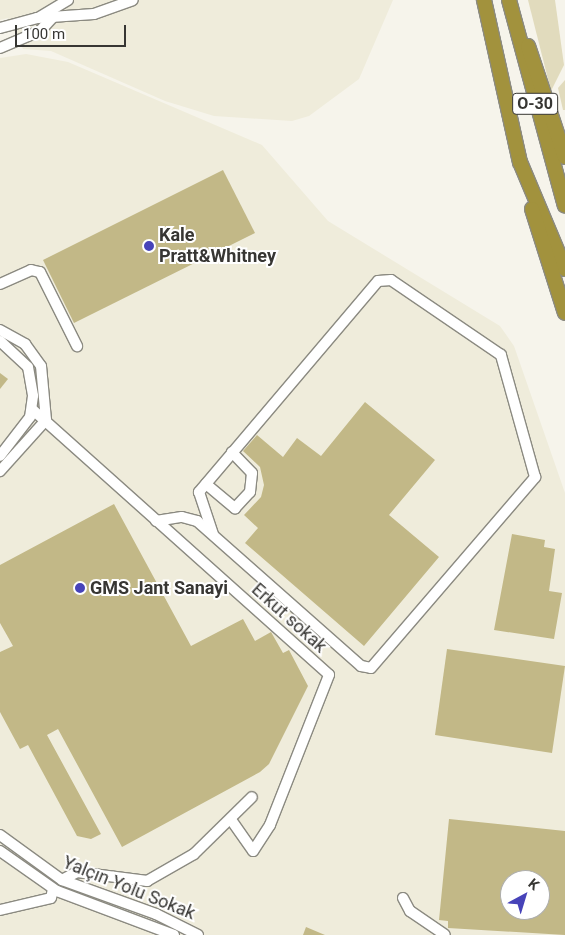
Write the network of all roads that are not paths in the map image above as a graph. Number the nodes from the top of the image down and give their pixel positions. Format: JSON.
{"nodes":[{"id":1,"x":68,"y":0,"type":"edge"},
{"id":2,"x":133,"y":0,"type":"edge"},
{"id":3,"x":484,"y":0,"type":"edge"},
{"id":4,"x":511,"y":0,"type":"edge"},
{"id":5,"x":37,"y":18,"type":"junction"},
{"id":6,"x":52,"y":18,"type":"junction"},
{"id":7,"x":0,"y":28,"type":"edge"},
{"id":8,"x":0,"y":48,"type":"edge"},
{"id":9,"x":565,"y":157,"type":"edge"},
{"id":10,"x":520,"y":162,"type":"junction"},
{"id":11,"x":565,"y":206,"type":"edge"},
{"id":12,"x":565,"y":269,"type":"edge"},
{"id":13,"x":0,"y":284,"type":"edge"},
{"id":14,"x":565,"y":313,"type":"edge"},
{"id":15,"x":0,"y":330,"type":"edge"},
{"id":16,"x":0,"y":341,"type":"edge"},
{"id":17,"x":77,"y":346,"type":"dead end"},
{"id":18,"x":32,"y":410,"type":"junction"},
{"id":19,"x":46,"y":420,"type":"junction"},
{"id":20,"x":232,"y":452,"type":"junction"},
{"id":21,"x":0,"y":456,"type":"edge"},
{"id":22,"x":0,"y":472,"type":"edge"},
{"id":23,"x":206,"y":484,"type":"junction"},
{"id":24,"x":156,"y":521,"type":"junction"},
{"id":25,"x":213,"y":534,"type":"junction"},
{"id":26,"x":252,"y":796,"type":"dead end"},
{"id":27,"x":231,"y":819,"type":"junction"},
{"id":28,"x":0,"y":835,"type":"edge"},
{"id":29,"x":0,"y":851,"type":"edge"},
{"id":30,"x":62,"y":880,"type":"junction"},
{"id":31,"x":53,"y":889,"type":"junction"},
{"id":32,"x":403,"y":898,"type":"dead end"},
{"id":33,"x":0,"y":910,"type":"edge"},
{"id":34,"x":174,"y":935,"type":"edge"},
{"id":35,"x":198,"y":935,"type":"edge"},
{"id":36,"x":445,"y":935,"type":"edge"}],
"edges":[{"from":1,"to":5,"type":"street"},
{"from":2,"to":6,"type":"street"},
{"from":3,"to":10,"type":"highway","number":"O-30"},
{"from":4,"to":9,"type":"highway"},
{"from":4,"to":11,"type":"highway","number":"O-30"},
{"from":5,"to":6,"type":"street"},
{"from":5,"to":7,"type":"street"},
{"from":6,"to":8,"type":"street"},
{"from":10,"to":12,"type":"highway","number":"O-30"},
{"from":10,"to":14,"type":"highway"},
{"from":13,"to":17,"type":"street"},
{"from":15,"to":19,"type":"street"},
{"from":16,"to":18,"type":"street"},
{"from":18,"to":19,"type":"street","name":"Erkut sokak"},
{"from":18,"to":21,"type":"street"},
{"from":19,"to":22,"type":"street"},
{"from":19,"to":24,"type":"street","name":"Erkut sokak"},
{"from":20,"to":23,"type":"street"},
{"from":20,"to":23,"type":"street"},
{"from":20,"to":25,"type":"street"},
{"from":23,"to":25,"type":"street"},
{"from":24,"to":25,"type":"street"},
{"from":24,"to":27,"type":"street","name":"Erkut sokak"},
{"from":26,"to":27,"type":"street"},
{"from":27,"to":30,"type":"street"},
{"from":28,"to":30,"type":"street","name":"Yalçın Yolu Sokak"},
{"from":29,"to":31,"type":"street","name":"Yalçın Yolu Sokak"},
{"from":30,"to":35,"type":"street","name":"Yalçın Yolu Sokak"},
{"from":31,"to":33,"type":"street"},
{"from":31,"to":34,"type":"street","name":"Yalçın Yolu Sokak"},
{"from":32,"to":36,"type":"street"}]}
